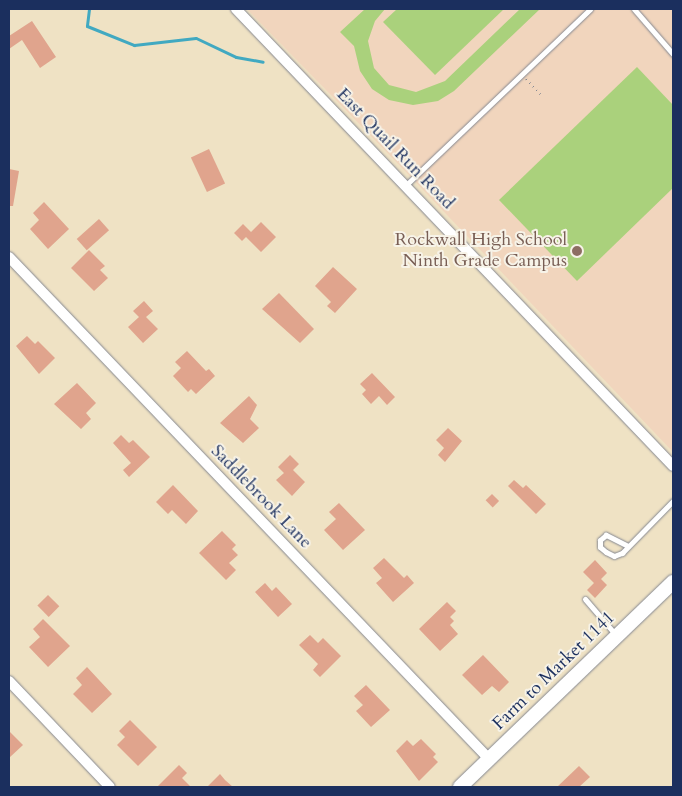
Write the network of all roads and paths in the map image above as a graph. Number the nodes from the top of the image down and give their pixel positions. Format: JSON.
{"nodes":[{"id":1,"x":236,"y":9,"type":"edge"},
{"id":2,"x":590,"y":9,"type":"edge"},
{"id":3,"x":634,"y":9,"type":"edge"},
{"id":4,"x":673,"y":54,"type":"edge"},
{"id":5,"x":406,"y":185,"type":"junction"},
{"id":6,"x":9,"y":257,"type":"edge"},
{"id":7,"x":673,"y":466,"type":"edge"},
{"id":8,"x":673,"y":501,"type":"edge"},
{"id":9,"x":628,"y":546,"type":"junction"},
{"id":10,"x":673,"y":582,"type":"edge"},
{"id":11,"x":584,"y":599,"type":"dead end"},
{"id":12,"x":617,"y":636,"type":"junction"},
{"id":13,"x":9,"y":681,"type":"edge"},
{"id":14,"x":489,"y":759,"type":"junction"},
{"id":15,"x":110,"y":787,"type":"edge"},
{"id":16,"x":460,"y":787,"type":"edge"}],
"edges":[{"from":1,"to":5,"type":"street","name":"East Quail Run Road"},
{"from":2,"to":5,"type":"lane"},
{"from":3,"to":4,"type":"lane"},
{"from":5,"to":7,"type":"street","name":"East Quail Run Road"},
{"from":6,"to":14,"type":"street","name":"Saddlebrook Lane"},
{"from":8,"to":9,"type":"lane"},
{"from":9,"to":9,"type":"lane"},
{"from":10,"to":12,"type":"street","name":"Farm to Market 1141"},
{"from":11,"to":12,"type":"lane"},
{"from":12,"to":14,"type":"street","name":"Farm to Market 1141"},
{"from":13,"to":15,"type":"street"},
{"from":14,"to":16,"type":"street","name":"Farm to Market 1141"}]}
